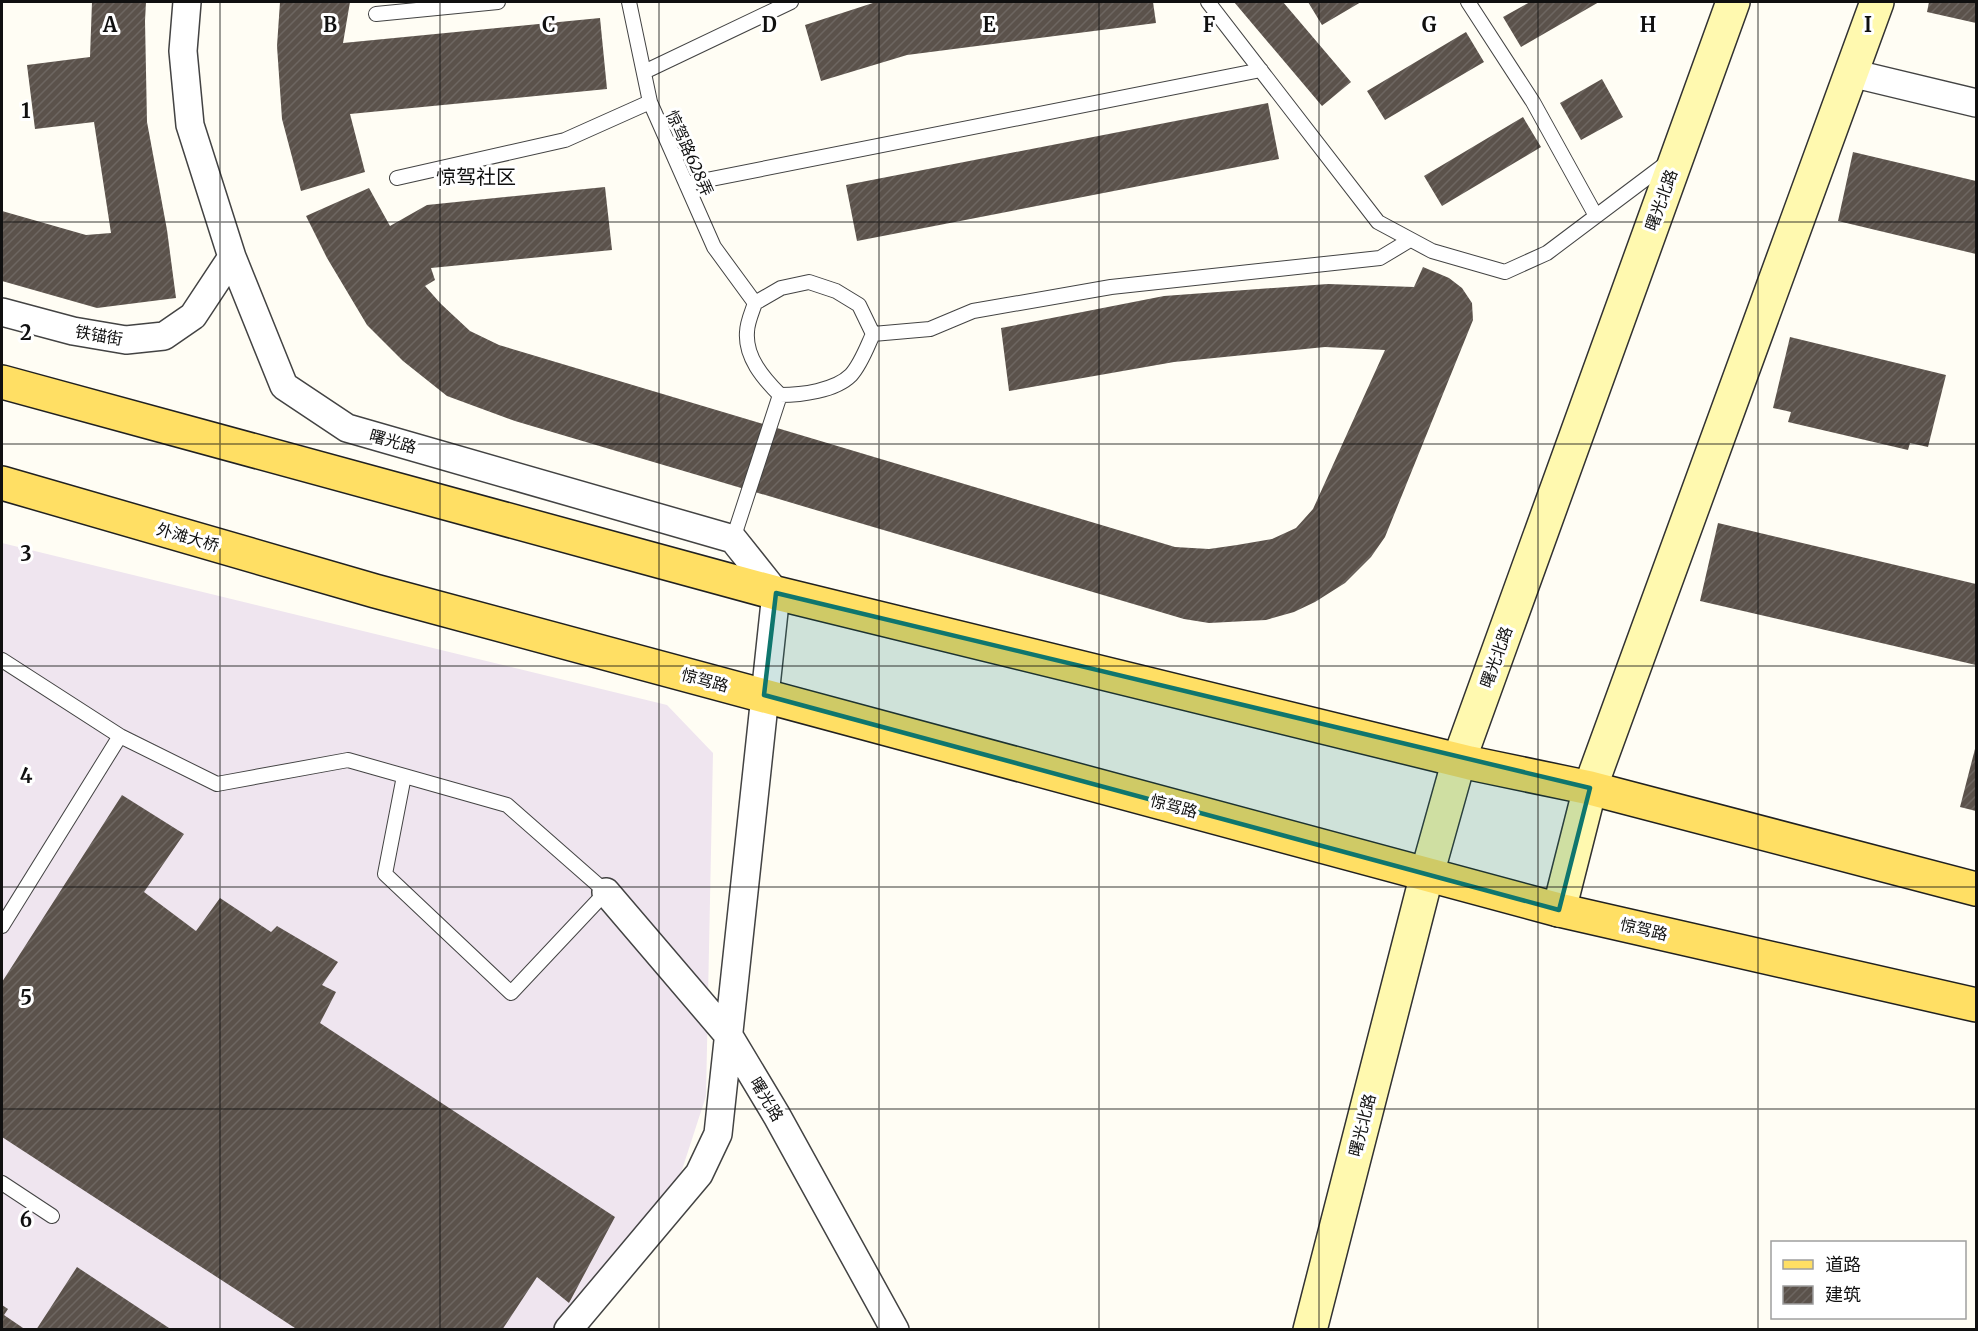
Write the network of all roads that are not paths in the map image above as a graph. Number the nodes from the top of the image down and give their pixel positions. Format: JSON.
{"nodes":[{"id":1,"x":187,"y":2,"type":"edge"},
{"id":2,"x":498,"y":2,"type":"edge"},
{"id":3,"x":629,"y":2,"type":"edge"},
{"id":4,"x":791,"y":2,"type":"edge"},
{"id":5,"x":1208,"y":2,"type":"edge"},
{"id":6,"x":1468,"y":2,"type":"edge"},
{"id":7,"x":1733,"y":2,"type":"edge"},
{"id":8,"x":1877,"y":2,"type":"edge"},
{"id":9,"x":376,"y":14,"type":"dead end"},
{"id":10,"x":1261,"y":70,"type":"junction"},
{"id":11,"x":644,"y":72,"type":"junction"},
{"id":12,"x":1851,"y":73,"type":"junction"},
{"id":13,"x":650,"y":102,"type":"junction"},
{"id":14,"x":1977,"y":103,"type":"edge"},
{"id":15,"x":1678,"y":154,"type":"junction"},
{"id":16,"x":397,"y":178,"type":"dead end"},
{"id":17,"x":686,"y":184,"type":"junction"},
{"id":18,"x":1596,"y":216,"type":"junction"},
{"id":19,"x":1410,"y":240,"type":"junction"},
{"id":20,"x":232,"y":257,"type":"junction"},
{"id":21,"x":755,"y":303,"type":"junction"},
{"id":22,"x":2,"y":312,"type":"edge"},
{"id":23,"x":873,"y":334,"type":"junction"},
{"id":24,"x":2,"y":382,"type":"edge"},
{"id":25,"x":780,"y":395,"type":"junction"},
{"id":26,"x":2,"y":483,"type":"edge"},
{"id":27,"x":733,"y":539,"type":"junction"},
{"id":28,"x":375,"y":591,"type":"joint"},
{"id":29,"x":776,"y":593,"type":"junction"},
{"id":30,"x":2,"y":660,"type":"edge"},
{"id":31,"x":764,"y":695,"type":"junction"},
{"id":32,"x":120,"y":736,"type":"junction"},
{"id":33,"x":1459,"y":760,"type":"junction"},
{"id":34,"x":404,"y":776,"type":"junction"},
{"id":35,"x":1590,"y":788,"type":"junction"},
{"id":36,"x":1427,"y":874,"type":"junction"},
{"id":37,"x":1977,"y":889,"type":"edge"},
{"id":38,"x":606,"y":892,"type":"junction"},
{"id":39,"x":1559,"y":910,"type":"junction"},
{"id":40,"x":2,"y":926,"type":"edge"},
{"id":41,"x":1977,"y":1005,"type":"edge"},
{"id":42,"x":729,"y":1036,"type":"junction"},
{"id":43,"x":2,"y":1183,"type":"edge"},
{"id":44,"x":52,"y":1216,"type":"dead end"},
{"id":45,"x":568,"y":1329,"type":"edge"},
{"id":46,"x":895,"y":1329,"type":"edge"},
{"id":47,"x":1310,"y":1329,"type":"edge"}],
"edges":[{"from":1,"to":20,"type":"street","name":"曙光路"},
{"from":2,"to":9,"type":"lane"},
{"from":3,"to":11,"type":"lane","name":"惊驾路628弄"},
{"from":4,"to":11,"type":"lane"},
{"from":5,"to":10,"type":"lane"},
{"from":6,"to":18,"type":"lane"},
{"from":7,"to":15,"type":"main road","name":"曙光北路"},
{"from":8,"to":12,"type":"main road"},
{"from":10,"to":17,"type":"lane"},
{"from":10,"to":19,"type":"lane"},
{"from":11,"to":13,"type":"lane","name":"惊驾路628弄"},
{"from":12,"to":14,"type":"street"},
{"from":12,"to":35,"type":"main road"},
{"from":13,"to":16,"type":"lane"},
{"from":13,"to":17,"type":"lane","name":"惊驾路628弄"},
{"from":15,"to":18,"type":"lane"},
{"from":15,"to":33,"type":"main road","name":"曙光北路"},
{"from":17,"to":21,"type":"lane","name":"惊驾路628弄"},
{"from":18,"to":19,"type":"lane"},
{"from":19,"to":23,"type":"lane"},
{"from":20,"to":22,"type":"street","name":"铁锚街"},
{"from":20,"to":27,"type":"street","name":"曙光路"},
{"from":21,"to":23,"type":"lane"},
{"from":21,"to":25,"type":"lane"},
{"from":23,"to":25,"type":"lane"},
{"from":24,"to":29,"type":"main road"},
{"from":25,"to":27,"type":"lane"},
{"from":26,"to":28,"type":"main road","name":"外滩大桥"},
{"from":27,"to":29,"type":"street"},
{"from":28,"to":31,"type":"main road","name":"惊驾路"},
{"from":29,"to":31,"type":"street"},
{"from":29,"to":33,"type":"main road"},
{"from":30,"to":32,"type":"lane"},
{"from":31,"to":36,"type":"main road","name":"惊驾路"},
{"from":31,"to":42,"type":"street"},
{"from":32,"to":34,"type":"lane"},
{"from":32,"to":40,"type":"lane"},
{"from":33,"to":35,"type":"main road"},
{"from":33,"to":36,"type":"main road","name":"曙光北路"},
{"from":34,"to":38,"type":"lane"},
{"from":34,"to":38,"type":"lane"},
{"from":35,"to":37,"type":"main road"},
{"from":35,"to":39,"type":"main road"},
{"from":36,"to":39,"type":"main road","name":"惊驾路"},
{"from":36,"to":47,"type":"main road","name":"曙光北路"},
{"from":38,"to":42,"type":"street","name":"曙光路"},
{"from":39,"to":41,"type":"main road","name":"惊驾路"},
{"from":42,"to":45,"type":"street"},
{"from":42,"to":46,"type":"street","name":"曙光路"},
{"from":43,"to":44,"type":"lane"}]}
